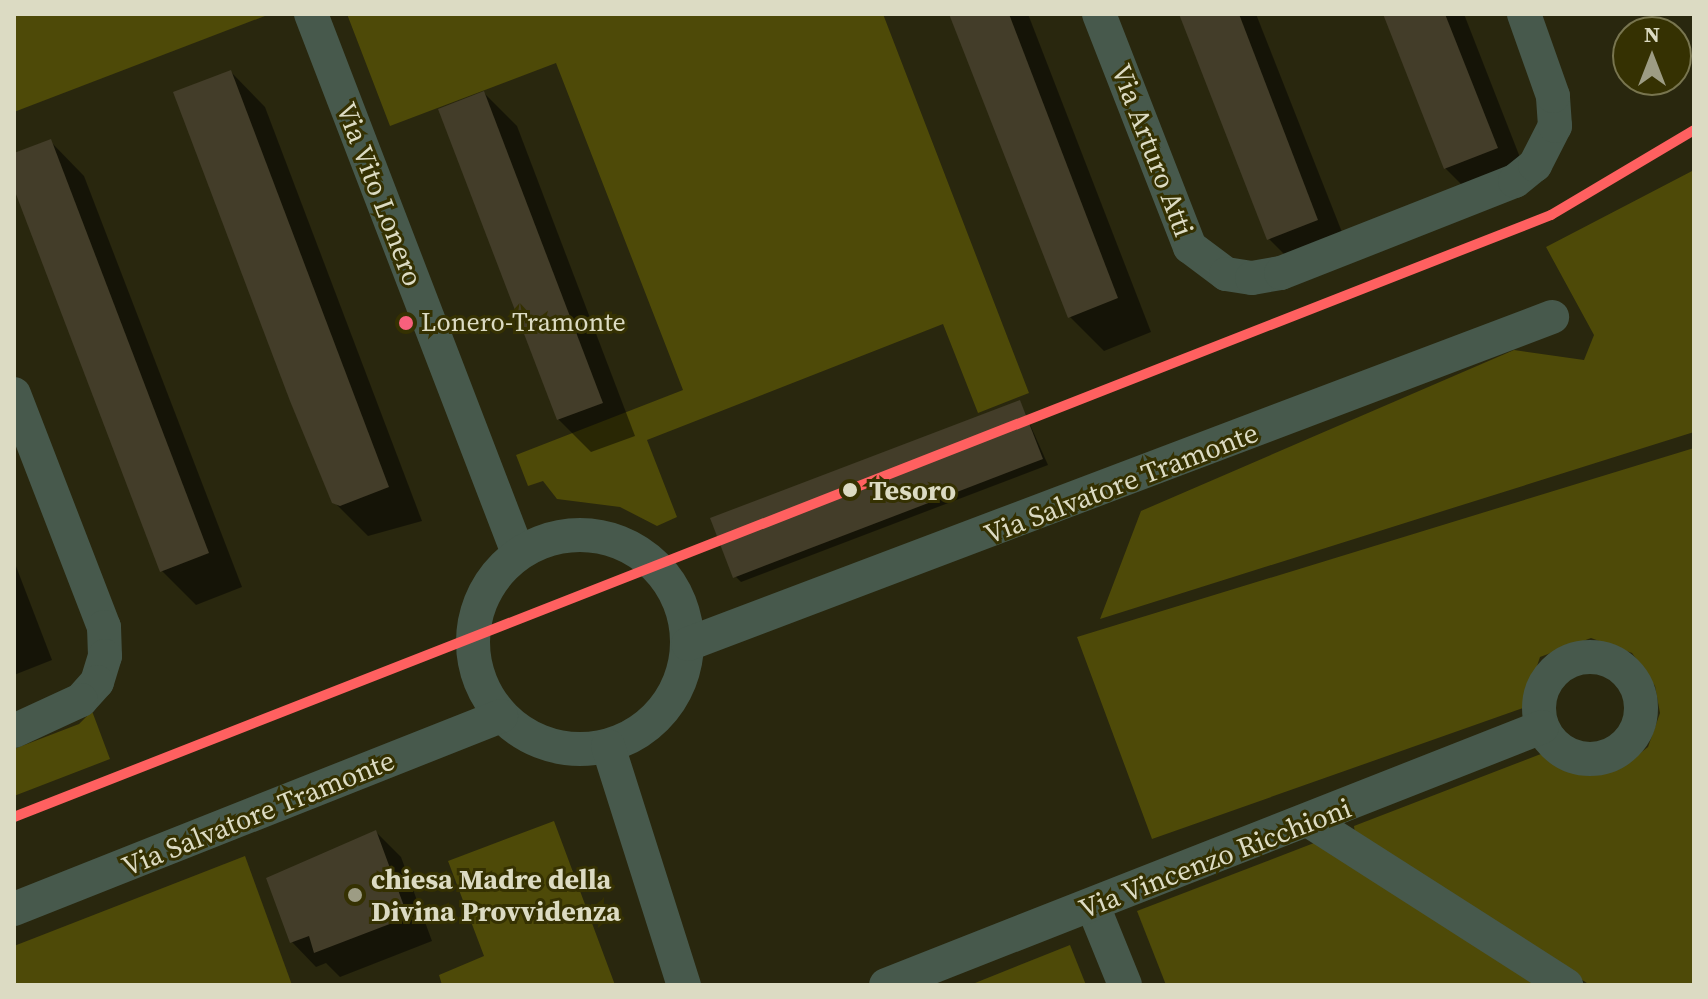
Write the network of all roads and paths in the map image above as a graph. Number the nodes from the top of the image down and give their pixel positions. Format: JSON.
{"nodes":[{"id":1,"x":311,"y":14,"type":"edge"},
{"id":2,"x":1099,"y":14,"type":"edge"},
{"id":3,"x":1524,"y":14,"type":"edge"},
{"id":4,"x":1552,"y":317,"type":"dead end"},
{"id":5,"x":14,"y":394,"type":"edge"},
{"id":6,"x":518,"y":553,"type":"junction"},
{"id":7,"x":688,"y":644,"type":"junction"},
{"id":8,"x":501,"y":716,"type":"junction"},
{"id":9,"x":1542,"y":727,"type":"dead end"},
{"id":10,"x":14,"y":731,"type":"edge"},
{"id":11,"x":608,"y":746,"type":"junction"},
{"id":12,"x":1311,"y":822,"type":"junction"},
{"id":13,"x":1093,"y":906,"type":"junction"},
{"id":14,"x":14,"y":909,"type":"edge"},
{"id":15,"x":684,"y":985,"type":"edge"},
{"id":16,"x":886,"y":985,"type":"edge"},
{"id":17,"x":1125,"y":985,"type":"edge"},
{"id":18,"x":1566,"y":985,"type":"edge"}],
"edges":[{"from":1,"to":6,"type":"street","name":"Via Vito Lonero"},
{"from":2,"to":3,"type":"street","name":"Via Arturo Atti"},
{"from":4,"to":7,"type":"street","name":"Via Salvatore Tramonte"},
{"from":5,"to":10,"type":"street"},
{"from":6,"to":7,"type":"street"},
{"from":6,"to":8,"type":"street"},
{"from":7,"to":11,"type":"street"},
{"from":8,"to":11,"type":"street"},
{"from":8,"to":14,"type":"street","name":"Via Salvatore Tramonte"},
{"from":9,"to":12,"type":"street","name":"Via Vincenzo Ricchioni"},
{"from":11,"to":15,"type":"street"},
{"from":12,"to":13,"type":"street","name":"Via Vincenzo Ricchioni"},
{"from":12,"to":18,"type":"street"},
{"from":13,"to":16,"type":"street","name":"Via Vincenzo Ricchioni"},
{"from":13,"to":17,"type":"street"}]}
